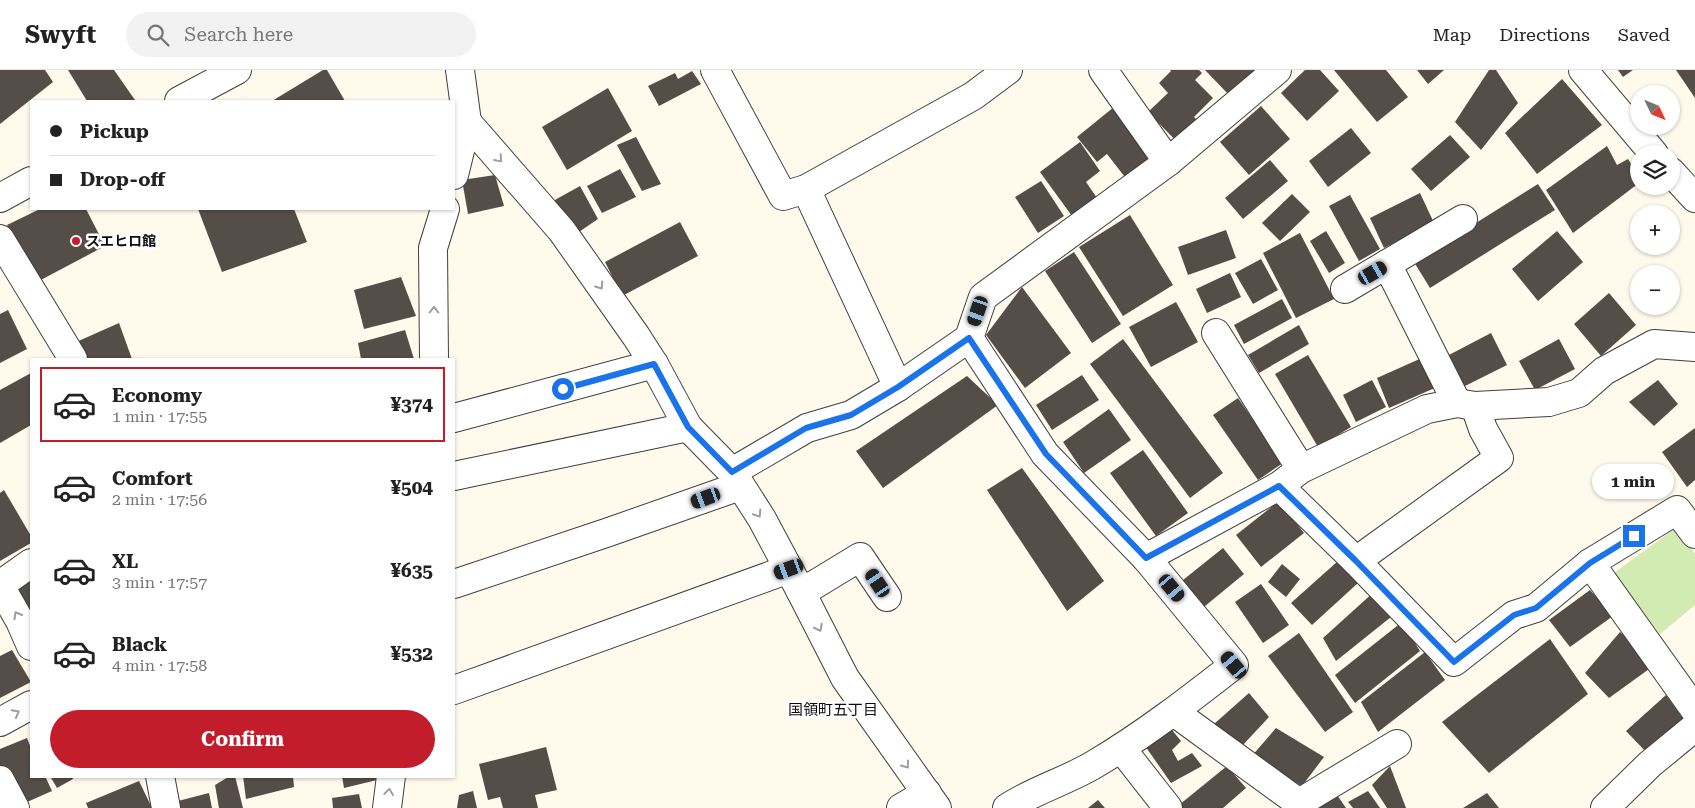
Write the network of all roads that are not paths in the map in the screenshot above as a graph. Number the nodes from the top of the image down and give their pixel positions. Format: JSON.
{"nodes":[{"id":1,"x":460,"y":70,"type":"edge"},
{"id":2,"x":715,"y":70,"type":"edge"},
{"id":3,"x":1008,"y":70,"type":"edge"},
{"id":4,"x":1103,"y":70,"type":"edge"},
{"id":5,"x":1277,"y":70,"type":"edge"},
{"id":6,"x":1583,"y":70,"type":"edge"},
{"id":7,"x":228,"y":72,"type":"edge"},
{"id":8,"x":181,"y":100,"type":"edge"},
{"id":9,"x":467,"y":122,"type":"junction"},
{"id":10,"x":1646,"y":145,"type":"edge"},
{"id":11,"x":1168,"y":162,"type":"junction"},
{"id":12,"x":455,"y":171,"type":"edge"},
{"id":13,"x":30,"y":182,"type":"edge"},
{"id":14,"x":1680,"y":182,"type":"edge"},
{"id":15,"x":806,"y":189,"type":"junction"},
{"id":16,"x":0,"y":198,"type":"edge"},
{"id":17,"x":1695,"y":198,"type":"edge"},
{"id":18,"x":445,"y":210,"type":"edge"},
{"id":19,"x":1463,"y":219,"type":"dead end"},
{"id":20,"x":0,"y":238,"type":"edge"},
{"id":21,"x":1387,"y":264,"type":"junction"},
{"id":22,"x":1344,"y":289,"type":"dead end"},
{"id":23,"x":1216,"y":334,"type":"dead end"},
{"id":24,"x":969,"y":338,"type":"junction"},
{"id":25,"x":1694,"y":349,"type":"edge"},
{"id":26,"x":72,"y":358,"type":"edge"},
{"id":27,"x":434,"y":358,"type":"edge"},
{"id":28,"x":654,"y":364,"type":"junction"},
{"id":29,"x":898,"y":387,"type":"junction"},
{"id":30,"x":1466,"y":404,"type":"junction"},
{"id":31,"x":455,"y":418,"type":"edge"},
{"id":32,"x":688,"y":427,"type":"junction"},
{"id":33,"x":1302,"y":469,"type":"junction"},
{"id":34,"x":455,"y":476,"type":"edge"},
{"id":35,"x":736,"y":479,"type":"junction"},
{"id":36,"x":1279,"y":486,"type":"junction"},
{"id":37,"x":1686,"y":503,"type":"edge"},
{"id":38,"x":1695,"y":534,"type":"edge"},
{"id":39,"x":1146,"y":558,"type":"junction"},
{"id":40,"x":1356,"y":561,"type":"junction"},
{"id":41,"x":1590,"y":563,"type":"junction"},
{"id":42,"x":30,"y":564,"type":"edge"},
{"id":43,"x":795,"y":580,"type":"junction"},
{"id":44,"x":455,"y":584,"type":"edge"},
{"id":45,"x":0,"y":585,"type":"edge"},
{"id":46,"x":887,"y":597,"type":"dead end"},
{"id":47,"x":30,"y":644,"type":"edge"},
{"id":48,"x":455,"y":690,"type":"edge"},
{"id":49,"x":30,"y":706,"type":"edge"},
{"id":50,"x":1695,"y":710,"type":"edge"},
{"id":51,"x":1174,"y":712,"type":"junction"},
{"id":52,"x":0,"y":722,"type":"edge"},
{"id":53,"x":1695,"y":727,"type":"edge"},
{"id":54,"x":1396,"y":744,"type":"dead end"},
{"id":55,"x":1121,"y":748,"type":"junction"},
{"id":56,"x":160,"y":778,"type":"edge"},
{"id":57,"x":391,"y":778,"type":"edge"},
{"id":58,"x":0,"y":780,"type":"edge"},
{"id":59,"x":932,"y":801,"type":"edge"},
{"id":60,"x":15,"y":808,"type":"edge"},
{"id":61,"x":166,"y":808,"type":"edge"},
{"id":62,"x":387,"y":808,"type":"edge"},
{"id":63,"x":901,"y":808,"type":"edge"},
{"id":64,"x":1007,"y":808,"type":"edge"},
{"id":65,"x":1168,"y":808,"type":"edge"},
{"id":66,"x":1605,"y":808,"type":"edge"}],
"edges":[{"from":1,"to":9,"type":"street"},
{"from":2,"to":15,"type":"street"},
{"from":3,"to":15,"type":"street"},
{"from":4,"to":11,"type":"street"},
{"from":5,"to":11,"type":"street"},
{"from":6,"to":10,"type":"street"},
{"from":7,"to":8,"type":"street"},
{"from":9,"to":12,"type":"street"},
{"from":9,"to":28,"type":"street","one_way":true},
{"from":11,"to":24,"type":"street"},
{"from":13,"to":16,"type":"street"},
{"from":14,"to":17,"type":"street"},
{"from":15,"to":29,"type":"street"},
{"from":27,"to":18,"type":"street","one_way":true},
{"from":19,"to":21,"type":"street"},
{"from":20,"to":26,"type":"street"},
{"from":21,"to":22,"type":"street"},
{"from":21,"to":30,"type":"street"},
{"from":23,"to":33,"type":"street"},
{"from":24,"to":29,"type":"street"},
{"from":24,"to":39,"type":"street"},
{"from":25,"to":30,"type":"street"},
{"from":28,"to":31,"type":"street"},
{"from":28,"to":32,"type":"street"},
{"from":29,"to":35,"type":"street"},
{"from":30,"to":33,"type":"street"},
{"from":30,"to":40,"type":"street"},
{"from":32,"to":34,"type":"street"},
{"from":32,"to":35,"type":"street"},
{"from":33,"to":36,"type":"street"},
{"from":35,"to":43,"type":"street","one_way":true},
{"from":35,"to":44,"type":"street"},
{"from":36,"to":39,"type":"street"},
{"from":36,"to":40,"type":"street"},
{"from":37,"to":38,"type":"street"},
{"from":37,"to":41,"type":"street"},
{"from":39,"to":51,"type":"street"},
{"from":40,"to":41,"type":"street"},
{"from":41,"to":50,"type":"street"},
{"from":42,"to":45,"type":"street"},
{"from":43,"to":46,"type":"street"},
{"from":43,"to":48,"type":"street"},
{"from":43,"to":59,"type":"street","one_way":true},
{"from":47,"to":45,"type":"street","one_way":true},
{"from":52,"to":49,"type":"street","one_way":true},
{"from":51,"to":54,"type":"street"},
{"from":51,"to":55,"type":"street"},
{"from":53,"to":66,"type":"street"},
{"from":55,"to":64,"type":"street"},
{"from":55,"to":65,"type":"street"},
{"from":56,"to":61,"type":"street"},
{"from":62,"to":57,"type":"street","one_way":true},
{"from":58,"to":60,"type":"street"},
{"from":59,"to":63,"type":"street"}]}
